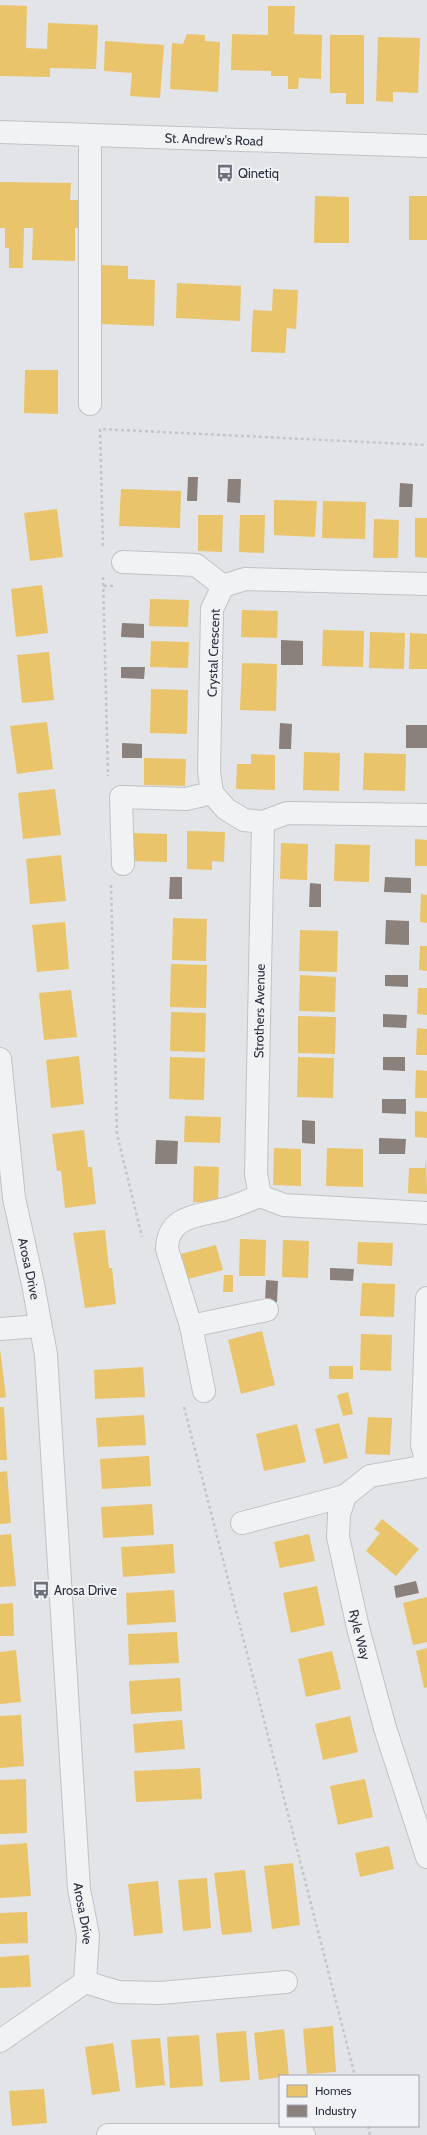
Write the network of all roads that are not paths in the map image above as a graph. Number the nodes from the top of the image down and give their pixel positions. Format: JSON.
{"nodes":[{"id":1,"x":0,"y":132,"type":"edge"},
{"id":2,"x":90,"y":135,"type":"junction"},
{"id":3,"x":427,"y":146,"type":"edge"},
{"id":4,"x":90,"y":404,"type":"dead end"},
{"id":5,"x":123,"y":562,"type":"dead end"},
{"id":6,"x":427,"y":584,"type":"edge"},
{"id":7,"x":223,"y":586,"type":"junction"},
{"id":8,"x":212,"y":793,"type":"junction"},
{"id":9,"x":427,"y":815,"type":"edge"},
{"id":10,"x":263,"y":822,"type":"junction"},
{"id":11,"x":117,"y":872,"type":"road end"},
{"id":12,"x":0,"y":1059,"type":"edge"},
{"id":13,"x":260,"y":1196,"type":"junction"},
{"id":14,"x":427,"y":1213,"type":"edge"},
{"id":15,"x":427,"y":1298,"type":"edge"},
{"id":16,"x":267,"y":1310,"type":"dead end"},
{"id":17,"x":40,"y":1326,"type":"junction"},
{"id":18,"x":191,"y":1326,"type":"junction"},
{"id":19,"x":0,"y":1329,"type":"edge"},
{"id":20,"x":204,"y":1391,"type":"dead end"},
{"id":21,"x":427,"y":1463,"type":"edge"},
{"id":22,"x":427,"y":1466,"type":"edge"},
{"id":23,"x":345,"y":1496,"type":"junction"},
{"id":24,"x":242,"y":1523,"type":"dead end"},
{"id":25,"x":427,"y":1857,"type":"edge"},
{"id":26,"x":85,"y":1982,"type":"junction"},
{"id":27,"x":286,"y":1982,"type":"dead end"},
{"id":28,"x":0,"y":2041,"type":"edge"},
{"id":29,"x":108,"y":2135,"type":"edge"},
{"id":30,"x":304,"y":2135,"type":"edge"}],
"edges":[{"from":1,"to":2,"type":"street","name":"St. Andrew's Road"},
{"from":2,"to":3,"type":"street","name":"St. Andrew's Road"},
{"from":2,"to":4,"type":"street"},
{"from":5,"to":7,"type":"street"},
{"from":6,"to":7,"type":"street"},
{"from":7,"to":8,"type":"street","name":"Crystal Crescent"},
{"from":8,"to":10,"type":"street"},
{"from":8,"to":11,"type":"street"},
{"from":9,"to":10,"type":"street"},
{"from":10,"to":13,"type":"street","name":"Strothers Avenue"},
{"from":12,"to":17,"type":"street","name":"Arosa Drive"},
{"from":13,"to":14,"type":"street"},
{"from":13,"to":18,"type":"street"},
{"from":15,"to":21,"type":"street"},
{"from":16,"to":18,"type":"street"},
{"from":17,"to":19,"type":"street"},
{"from":17,"to":26,"type":"street","name":"Arosa Drive"},
{"from":18,"to":20,"type":"street"},
{"from":22,"to":23,"type":"street"},
{"from":23,"to":24,"type":"street"},
{"from":23,"to":25,"type":"street","name":"Ryle Way"},
{"from":26,"to":27,"type":"street"},
{"from":26,"to":28,"type":"street"},
{"from":29,"to":30,"type":"street"}]}
